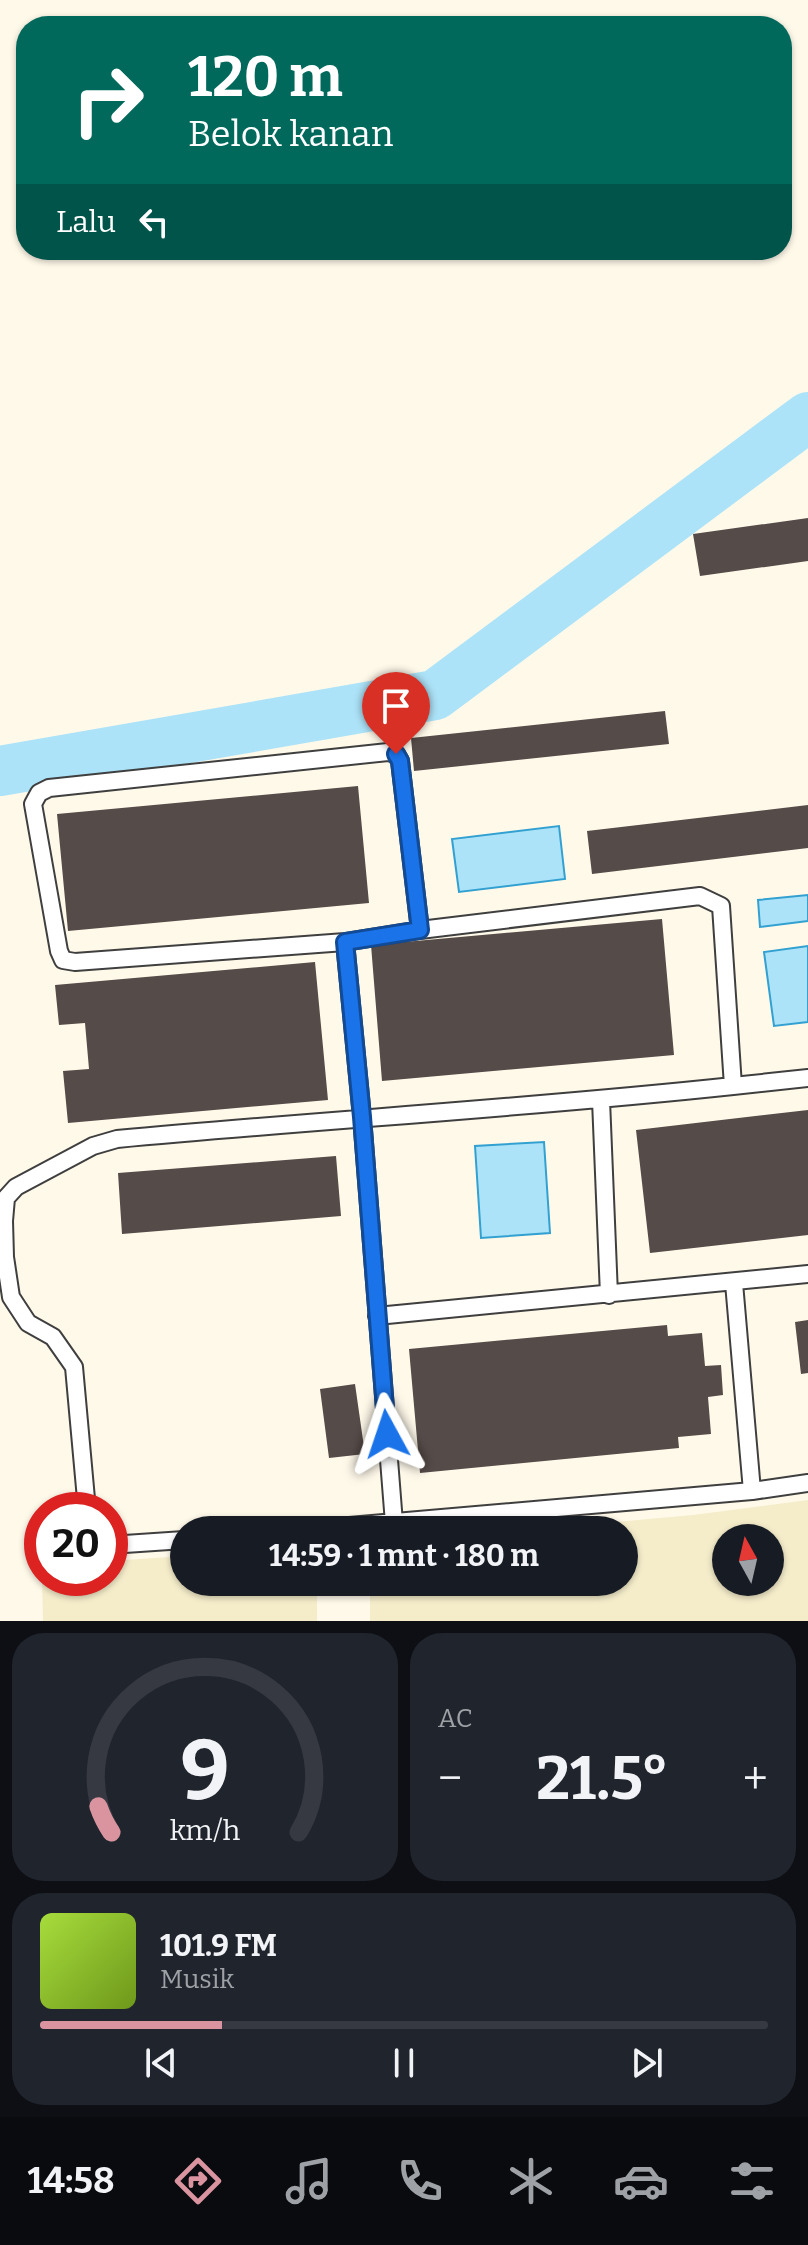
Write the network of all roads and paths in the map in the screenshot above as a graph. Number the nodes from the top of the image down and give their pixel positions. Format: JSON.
{"nodes":[{"id":1,"x":420,"y":930,"type":"junction"},
{"id":2,"x":345,"y":942,"type":"junction"},
{"id":3,"x":808,"y":1078,"type":"edge"},
{"id":4,"x":733,"y":1086,"type":"junction"},
{"id":5,"x":601,"y":1100,"type":"junction"},
{"id":6,"x":362,"y":1117,"type":"junction"},
{"id":7,"x":808,"y":1274,"type":"edge"},
{"id":8,"x":734,"y":1283,"type":"junction"},
{"id":9,"x":609,"y":1295,"type":"junction"},
{"id":10,"x":377,"y":1316,"type":"junction"},
{"id":11,"x":808,"y":1483,"type":"edge"},
{"id":12,"x":752,"y":1491,"type":"junction"},
{"id":13,"x":85,"y":1492,"type":"edge"},
{"id":14,"x":393,"y":1516,"type":"edge"},
{"id":15,"x":472,"y":1516,"type":"edge"},
{"id":16,"x":170,"y":1541,"type":"edge"},
{"id":17,"x":128,"y":1544,"type":"edge"}],
"edges":[{"from":1,"to":2,"type":"lane"},
{"from":1,"to":2,"type":"lane"},
{"from":1,"to":4,"type":"lane"},
{"from":2,"to":6,"type":"lane"},
{"from":3,"to":4,"type":"lane"},
{"from":4,"to":5,"type":"lane"},
{"from":5,"to":6,"type":"lane"},
{"from":5,"to":9,"type":"lane"},
{"from":6,"to":10,"type":"lane"},
{"from":6,"to":13,"type":"lane"},
{"from":7,"to":8,"type":"lane"},
{"from":8,"to":9,"type":"lane"},
{"from":8,"to":12,"type":"lane"},
{"from":9,"to":10,"type":"lane"},
{"from":10,"to":14,"type":"lane"},
{"from":11,"to":12,"type":"lane"},
{"from":12,"to":15,"type":"lane"},
{"from":16,"to":17,"type":"lane"}]}
